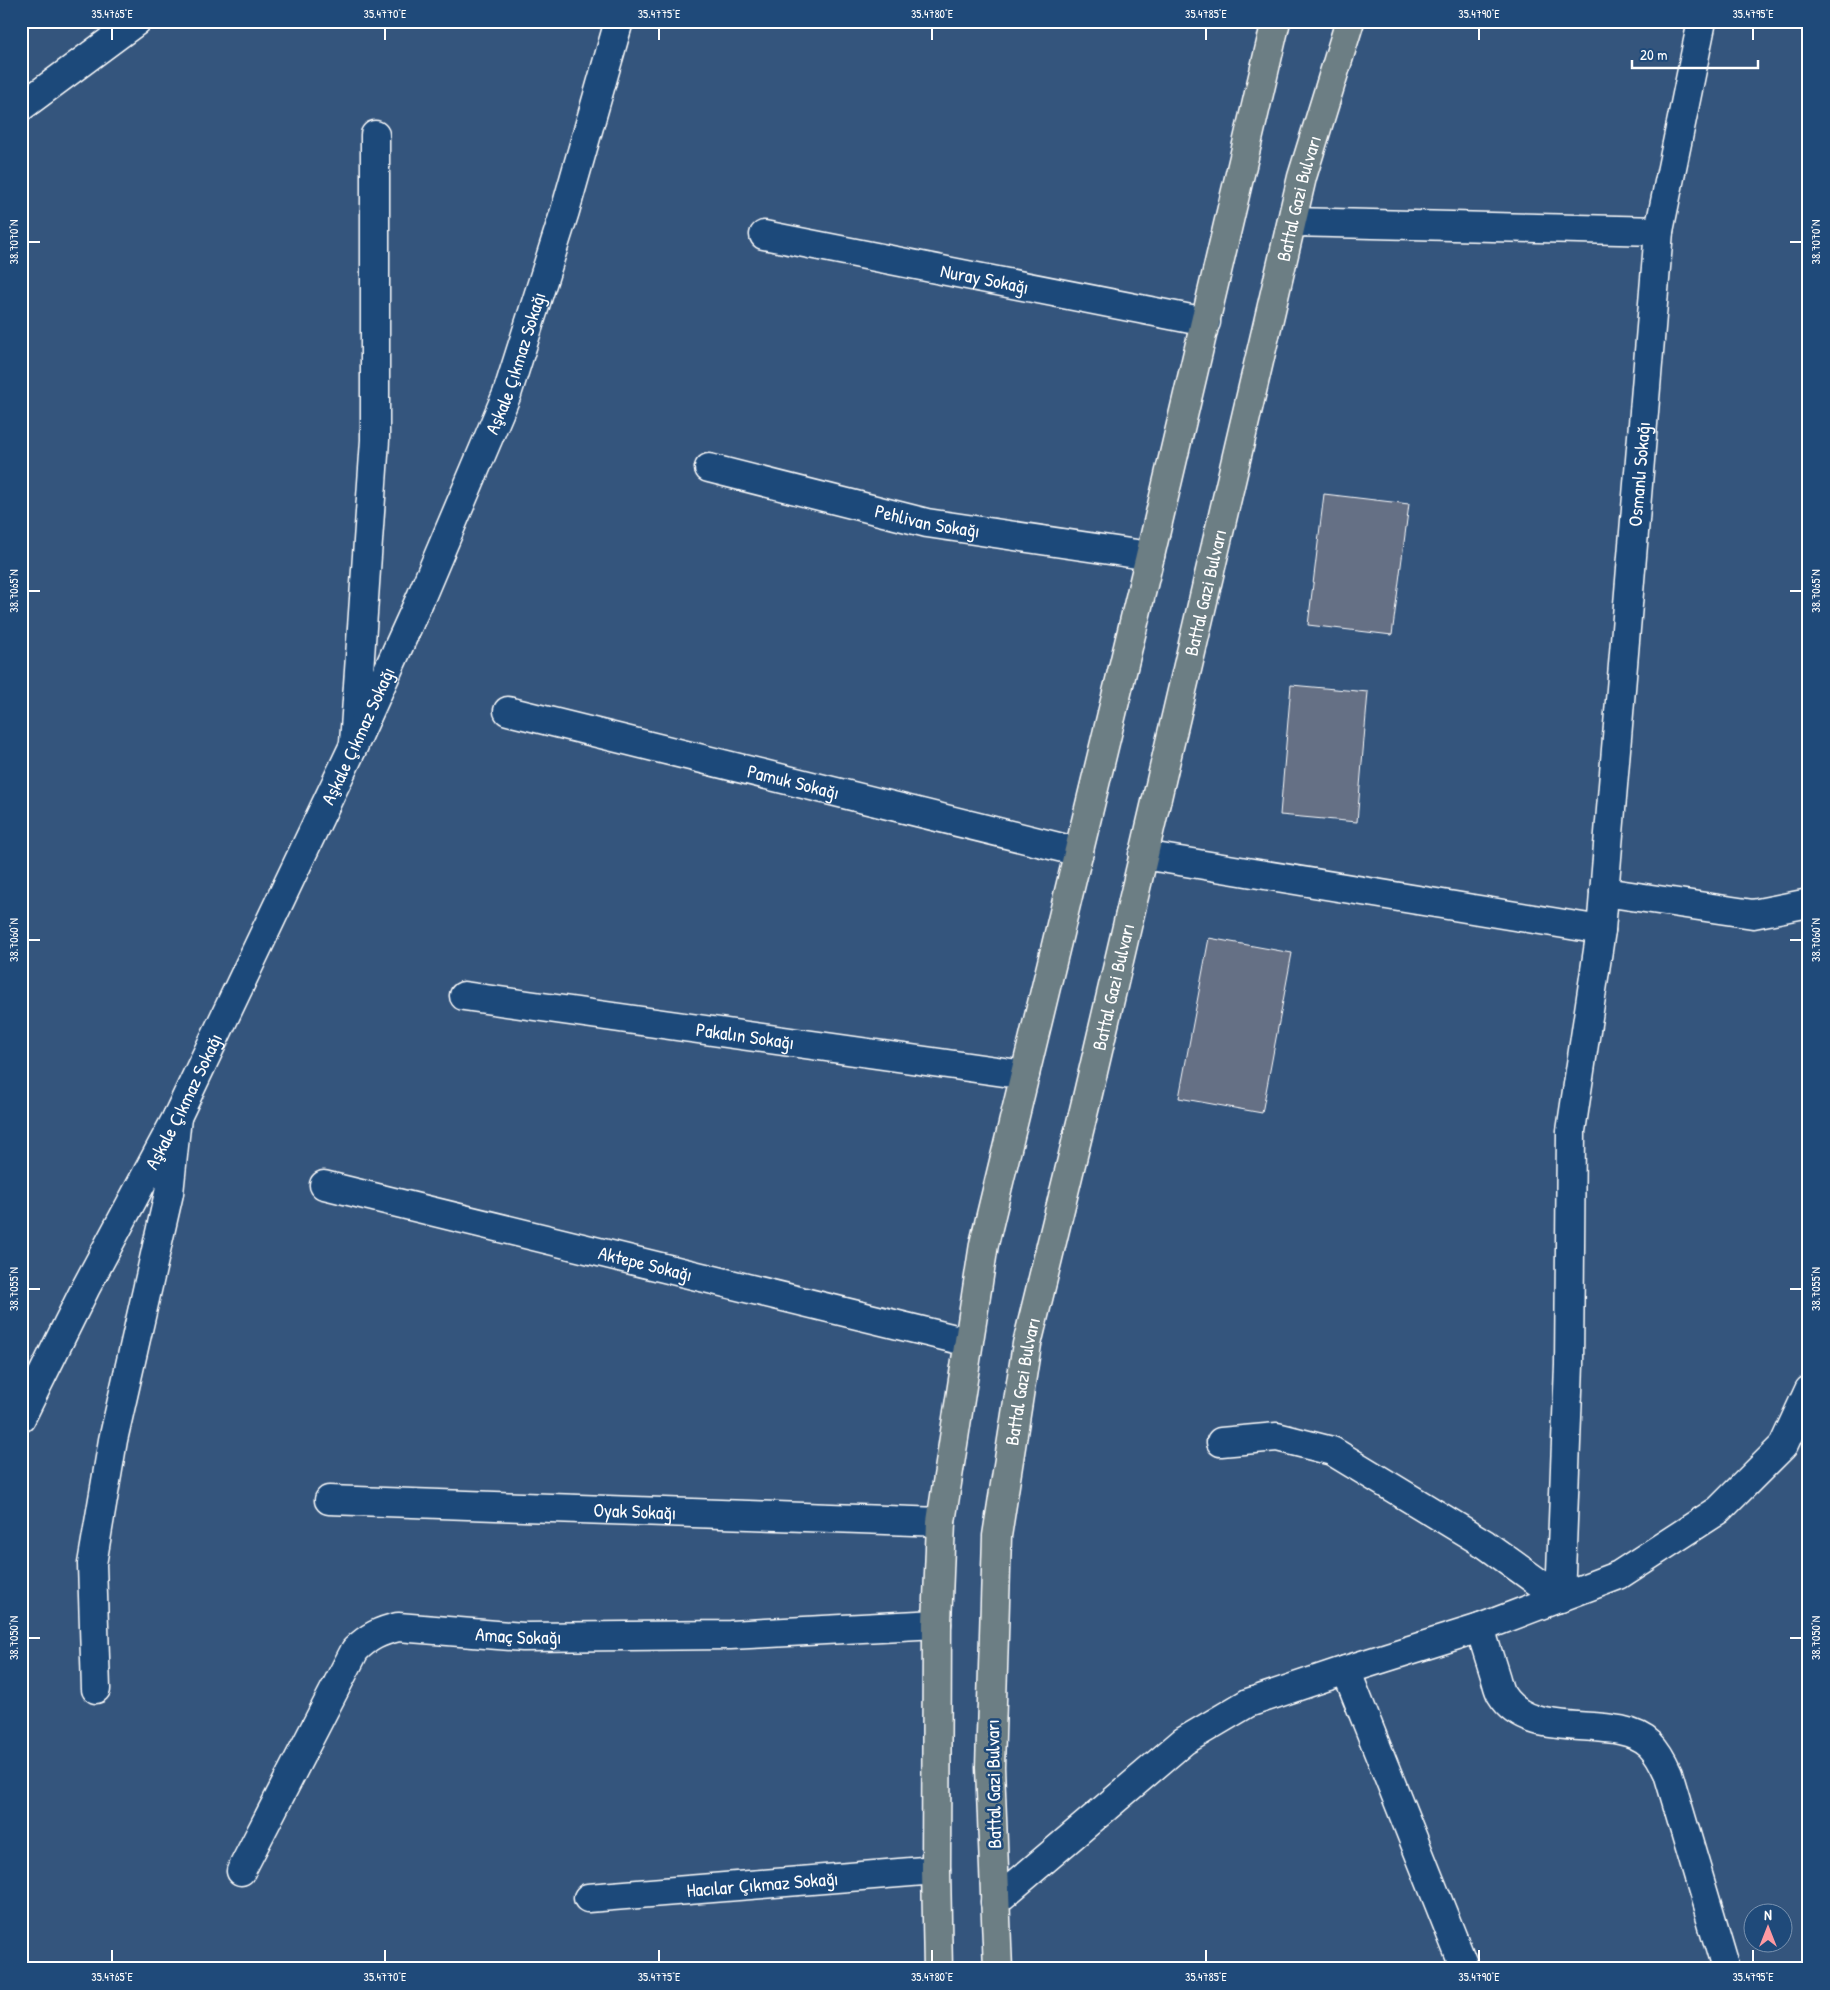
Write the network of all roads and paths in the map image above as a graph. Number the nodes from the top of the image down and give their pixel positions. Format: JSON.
{"nodes":[{"id":1,"x":137,"y":21,"type":"edge"},
{"id":2,"x":619,"y":21,"type":"edge"},
{"id":3,"x":1276,"y":21,"type":"edge"},
{"id":4,"x":1350,"y":21,"type":"edge"},
{"id":5,"x":1702,"y":21,"type":"edge"},
{"id":6,"x":21,"y":107,"type":"edge"},
{"id":7,"x":374,"y":135,"type":"dead end"},
{"id":8,"x":1292,"y":222,"type":"junction"},
{"id":9,"x":1659,"y":231,"type":"junction"},
{"id":10,"x":764,"y":235,"type":"dead end"},
{"id":11,"x":1206,"y":322,"type":"junction"},
{"id":12,"x":709,"y":468,"type":"dead end"},
{"id":13,"x":1150,"y":556,"type":"junction"},
{"id":14,"x":508,"y":711,"type":"dead end"},
{"id":15,"x":354,"y":745,"type":"junction"},
{"id":16,"x":1079,"y":852,"type":"junction"},
{"id":17,"x":1143,"y":855,"type":"junction"},
{"id":18,"x":1604,"y":892,"type":"junction"},
{"id":19,"x":1809,"y":904,"type":"edge"},
{"id":20,"x":1601,"y":930,"type":"junction"},
{"id":21,"x":464,"y":996,"type":"dead end"},
{"id":22,"x":1025,"y":1075,"type":"junction"},
{"id":23,"x":177,"y":1117,"type":"junction"},
{"id":24,"x":324,"y":1185,"type":"dead end"},
{"id":25,"x":968,"y":1342,"type":"junction"},
{"id":26,"x":1809,"y":1390,"type":"edge"},
{"id":27,"x":21,"y":1418,"type":"edge"},
{"id":28,"x":1220,"y":1442,"type":"dead end"},
{"id":29,"x":329,"y":1500,"type":"dead end"},
{"id":30,"x":941,"y":1522,"type":"junction"},
{"id":31,"x":1560,"y":1598,"type":"junction"},
{"id":32,"x":937,"y":1624,"type":"junction"},
{"id":33,"x":1480,"y":1628,"type":"junction"},
{"id":34,"x":1346,"y":1670,"type":"junction"},
{"id":35,"x":96,"y":1689,"type":"dead end"},
{"id":36,"x":936,"y":1870,"type":"junction"},
{"id":37,"x":241,"y":1871,"type":"dead end"},
{"id":38,"x":588,"y":1898,"type":"dead end"},
{"id":39,"x":995,"y":1902,"type":"junction"},
{"id":40,"x":938,"y":1969,"type":"edge"},
{"id":41,"x":998,"y":1969,"type":"edge"},
{"id":42,"x":1465,"y":1969,"type":"edge"},
{"id":43,"x":1726,"y":1969,"type":"edge"}],
"edges":[{"from":1,"to":6,"type":"street"},
{"from":2,"to":15,"type":"street","name":"Aşkale Çıkmaz Sokağı"},
{"from":3,"to":11,"type":"main road"},
{"from":4,"to":8,"type":"main road","name":"Battal Gazi Bulvarı"},
{"from":5,"to":9,"type":"street","name":"Osmanlı Sokağı"},
{"from":7,"to":15,"type":"street"},
{"from":8,"to":9,"type":"street"},
{"from":8,"to":17,"type":"main road","name":"Battal Gazi Bulvarı"},
{"from":9,"to":18,"type":"street","name":"Osmanlı Sokağı"},
{"from":10,"to":11,"type":"street","name":"Nuray Sokağı"},
{"from":11,"to":13,"type":"main road"},
{"from":12,"to":13,"type":"street","name":"Pehlivan Sokağı"},
{"from":13,"to":16,"type":"main road"},
{"from":14,"to":16,"type":"street","name":"Pamuk Sokağı"},
{"from":15,"to":23,"type":"street","name":"Aşkale Çıkmaz Sokağı"},
{"from":16,"to":22,"type":"main road"},
{"from":17,"to":20,"type":"street"},
{"from":17,"to":39,"type":"main road","name":"Battal Gazi Bulvarı"},
{"from":18,"to":19,"type":"street"},
{"from":18,"to":20,"type":"street","name":"Osmanlı Sokağı"},
{"from":20,"to":31,"type":"street","name":"Osmanlı Sokağı"},
{"from":21,"to":22,"type":"street","name":"Pakalın Sokağı"},
{"from":22,"to":25,"type":"main road"},
{"from":23,"to":27,"type":"street","name":"Aşkale Çıkmaz Sokağı"},
{"from":23,"to":35,"type":"street"},
{"from":24,"to":25,"type":"street","name":"Aktepe Sokağı"},
{"from":25,"to":30,"type":"main road"},
{"from":26,"to":31,"type":"street"},
{"from":28,"to":31,"type":"street"},
{"from":29,"to":30,"type":"street","name":"Oyak Sokağı"},
{"from":30,"to":32,"type":"main road"},
{"from":31,"to":33,"type":"street"},
{"from":32,"to":36,"type":"main road"},
{"from":32,"to":37,"type":"street","name":"Amaç Sokağı"},
{"from":33,"to":34,"type":"street"},
{"from":33,"to":43,"type":"street"},
{"from":34,"to":39,"type":"street"},
{"from":34,"to":42,"type":"street"},
{"from":36,"to":38,"type":"street","name":"Hacılar Çıkmaz Sokağı"},
{"from":36,"to":40,"type":"main road"},
{"from":39,"to":41,"type":"main road","name":"Battal Gazi Bulvarı"}]}
